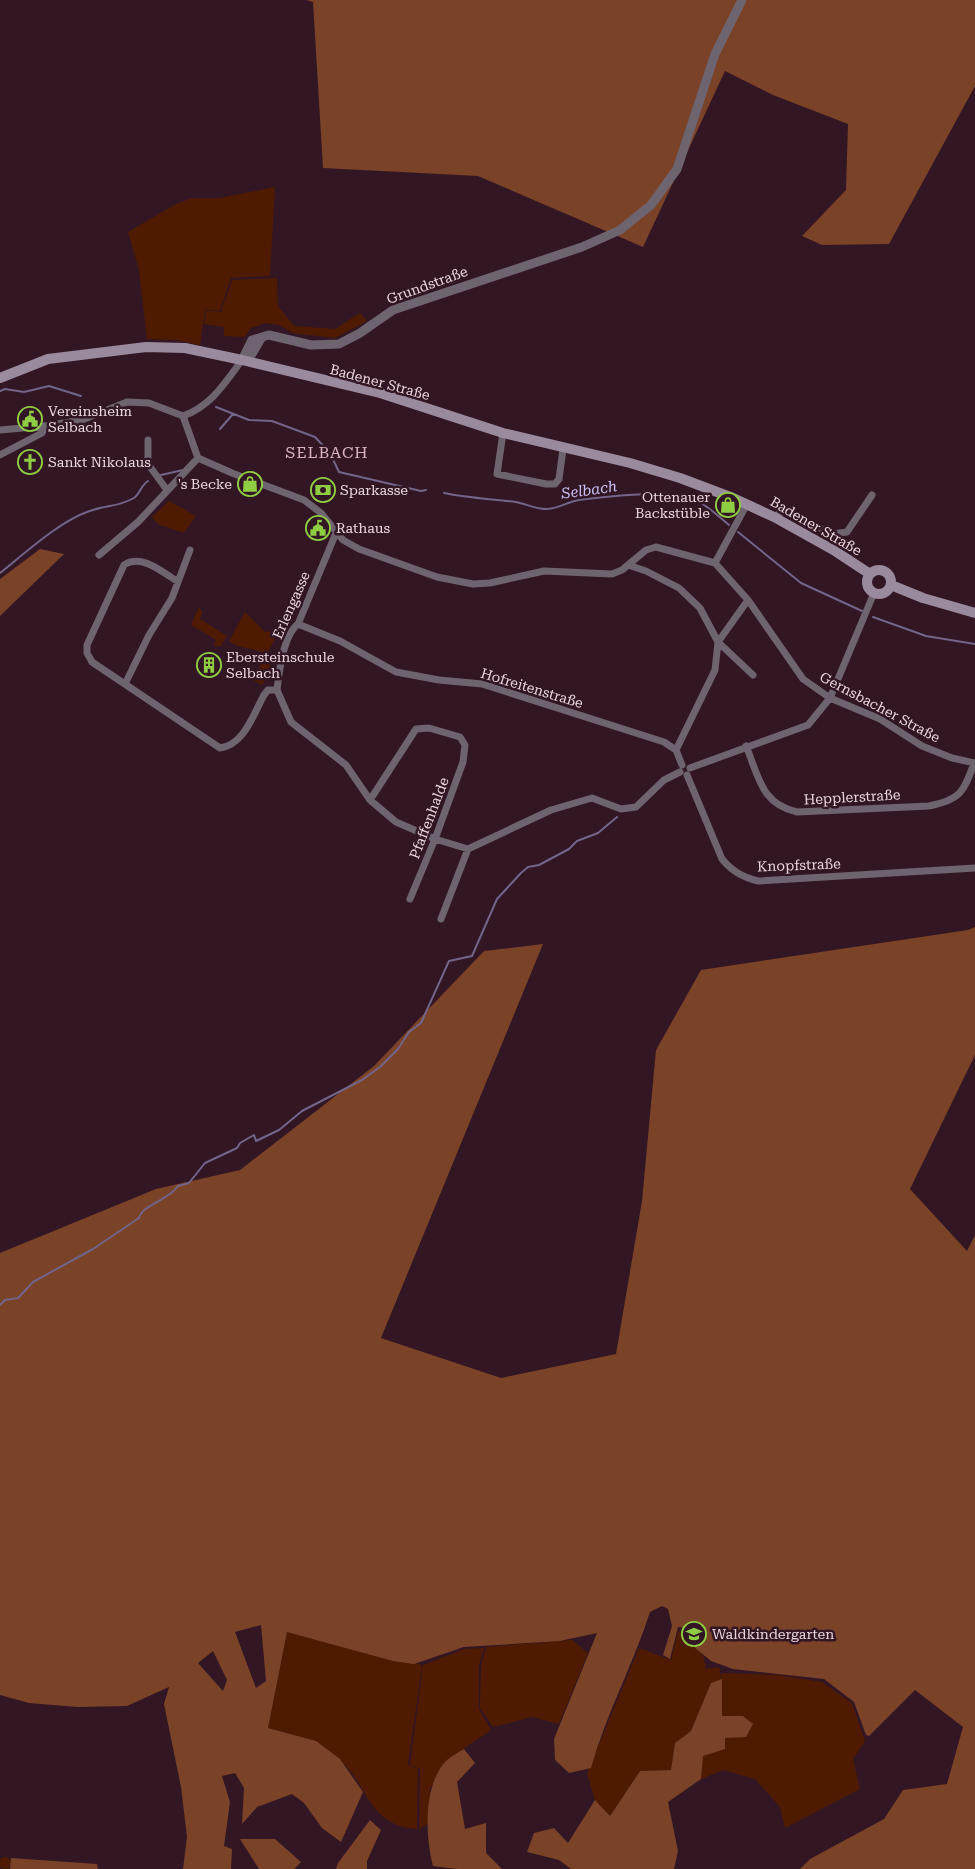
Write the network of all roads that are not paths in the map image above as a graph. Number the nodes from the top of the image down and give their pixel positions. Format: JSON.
{"nodes":[{"id":1,"x":742,"y":0,"type":"edge"},
{"id":2,"x":242,"y":360,"type":"junction"},
{"id":3,"x":0,"y":378,"type":"edge"},
{"id":4,"x":183,"y":416,"type":"junction"},
{"id":5,"x":44,"y":426,"type":"junction"},
{"id":6,"x":0,"y":430,"type":"edge"},
{"id":7,"x":503,"y":433,"type":"junction"},
{"id":8,"x":148,"y":440,"type":"dead end"},
{"id":9,"x":563,"y":449,"type":"junction"},
{"id":10,"x":0,"y":454,"type":"edge"},
{"id":11,"x":198,"y":458,"type":"junction"},
{"id":12,"x":166,"y":490,"type":"junction"},
{"id":13,"x":872,"y":495,"type":"dead end"},
{"id":14,"x":747,"y":504,"type":"junction"},
{"id":15,"x":774,"y":517,"type":"junction"},
{"id":16,"x":336,"y":533,"type":"junction"},
{"id":17,"x":190,"y":550,"type":"dead end"},
{"id":18,"x":99,"y":555,"type":"dead end"},
{"id":19,"x":715,"y":563,"type":"junction"},
{"id":20,"x":628,"y":565,"type":"junction"},
{"id":21,"x":870,"y":574,"type":"junction"},
{"id":22,"x":177,"y":581,"type":"junction"},
{"id":23,"x":891,"y":585,"type":"junction"},
{"id":24,"x":874,"y":593,"type":"junction"},
{"id":25,"x":748,"y":600,"type":"junction"},
{"id":26,"x":975,"y":613,"type":"edge"},
{"id":27,"x":298,"y":624,"type":"junction"},
{"id":28,"x":718,"y":642,"type":"junction"},
{"id":29,"x":753,"y":675,"type":"dead end"},
{"id":30,"x":125,"y":684,"type":"junction"},
{"id":31,"x":277,"y":690,"type":"junction"},
{"id":32,"x":830,"y":698,"type":"junction"},
{"id":33,"x":746,"y":746,"type":"junction"},
{"id":34,"x":676,"y":750,"type":"junction"},
{"id":35,"x":974,"y":763,"type":"edge"},
{"id":36,"x":681,"y":769,"type":"junction"},
{"id":37,"x":689,"y":772,"type":"junction"},
{"id":38,"x":370,"y":800,"type":"junction"},
{"id":39,"x":436,"y":839,"type":"junction"},
{"id":40,"x":468,"y":849,"type":"junction"},
{"id":41,"x":975,"y":868,"type":"edge"},
{"id":42,"x":410,"y":899,"type":"dead end"},
{"id":43,"x":441,"y":918,"type":"dead end"}],
"edges":[{"from":1,"to":2,"type":"street","name":"Grundstraße"},
{"from":2,"to":3,"type":"main road","name":"Badener Straße"},
{"from":2,"to":4,"type":"street","name":"Grundstraße"},
{"from":2,"to":7,"type":"main road","name":"Badener Straße"},
{"from":4,"to":5,"type":"street"},
{"from":4,"to":11,"type":"street"},
{"from":5,"to":6,"type":"street"},
{"from":5,"to":10,"type":"street"},
{"from":7,"to":9,"type":"main road","name":"Badener Straße"},
{"from":7,"to":9,"type":"street"},
{"from":8,"to":12,"type":"street"},
{"from":9,"to":14,"type":"main road","name":"Badener Straße"},
{"from":11,"to":12,"type":"street"},
{"from":11,"to":16,"type":"street"},
{"from":12,"to":18,"type":"street"},
{"from":13,"to":15,"type":"street"},
{"from":14,"to":15,"type":"main road","name":"Badener Straße"},
{"from":14,"to":19,"type":"street","name":"Badener Straße"},
{"from":15,"to":21,"type":"main road","name":"Badener Straße"},
{"from":16,"to":20,"type":"street"},
{"from":16,"to":27,"type":"street","name":"Erlengasse"},
{"from":17,"to":22,"type":"street"},
{"from":19,"to":20,"type":"street"},
{"from":19,"to":25,"type":"street","name":"Gernsbacher Straße"},
{"from":20,"to":28,"type":"street"},
{"from":21,"to":23,"type":"main road"},
{"from":21,"to":24,"type":"main road"},
{"from":22,"to":30,"type":"street"},
{"from":22,"to":30,"type":"street"},
{"from":23,"to":24,"type":"main road"},
{"from":23,"to":26,"type":"main road"},
{"from":24,"to":32,"type":"street"},
{"from":25,"to":28,"type":"street"},
{"from":25,"to":32,"type":"street","name":"Gernsbacher Straße"},
{"from":27,"to":31,"type":"street","name":"Erlengasse"},
{"from":27,"to":34,"type":"street","name":"Hofreitenstraße"},
{"from":28,"to":29,"type":"street"},
{"from":28,"to":34,"type":"street"},
{"from":30,"to":31,"type":"street"},
{"from":31,"to":38,"type":"street"},
{"from":32,"to":33,"type":"street"},
{"from":32,"to":35,"type":"street","name":"Gernsbacher Straße"},
{"from":33,"to":35,"type":"street","name":"Hepplerstraße"},
{"from":33,"to":37,"type":"street"},
{"from":34,"to":36,"type":"street"},
{"from":36,"to":37,"type":"street"},
{"from":36,"to":40,"type":"street"},
{"from":37,"to":41,"type":"street","name":"Knopfstraße"},
{"from":38,"to":39,"type":"street"},
{"from":38,"to":39,"type":"street","name":"Pfaffenhalde"},
{"from":39,"to":40,"type":"street"},
{"from":39,"to":42,"type":"street","name":"Pfaffenhalde"},
{"from":40,"to":43,"type":"street"}]}
